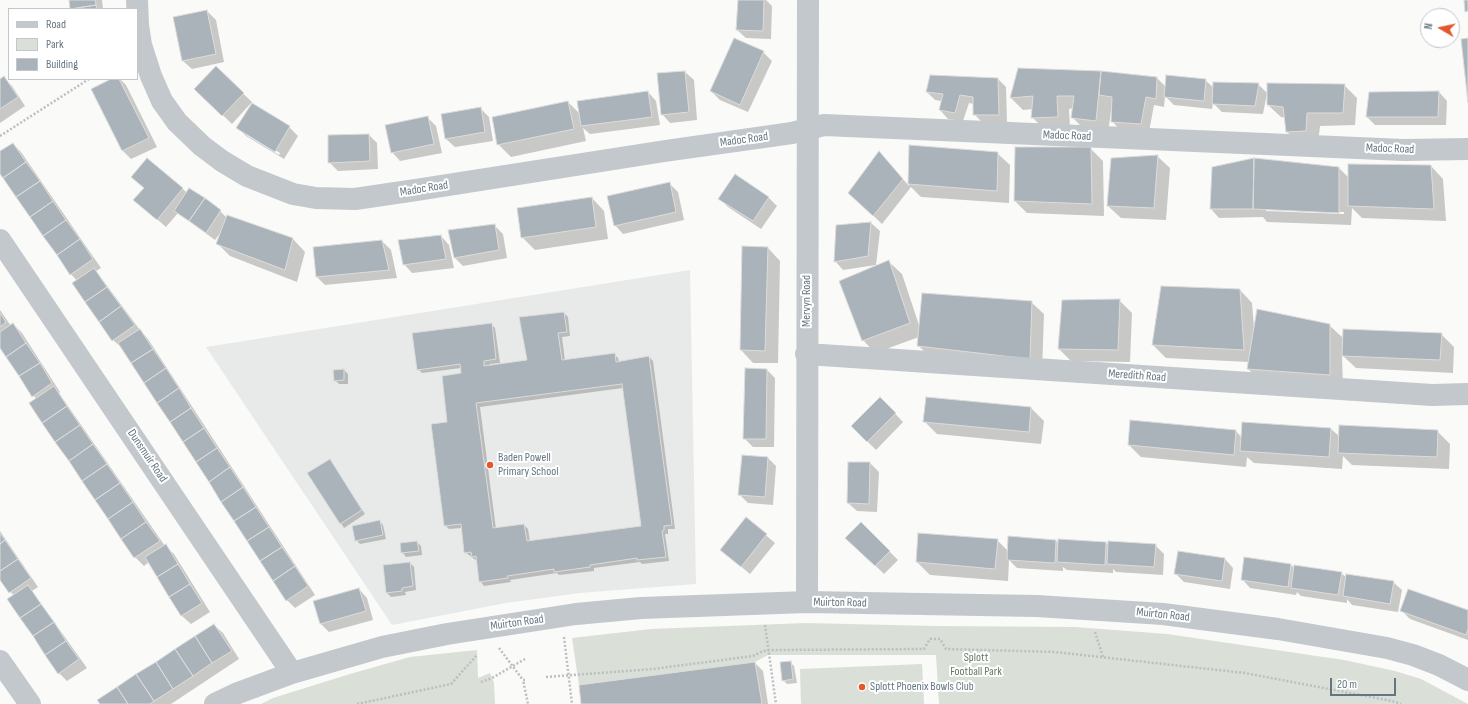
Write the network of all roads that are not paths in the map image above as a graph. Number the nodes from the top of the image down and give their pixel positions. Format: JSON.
{"nodes":[{"id":1,"x":808,"y":0,"type":"edge"},
{"id":2,"x":138,"y":25,"type":"edge"},
{"id":3,"x":807,"y":130,"type":"junction"},
{"id":4,"x":1468,"y":149,"type":"edge"},
{"id":5,"x":0,"y":240,"type":"edge"},
{"id":6,"x":806,"y":354,"type":"junction"},
{"id":7,"x":1468,"y":394,"type":"edge"},
{"id":8,"x":807,"y":602,"type":"junction"},
{"id":9,"x":0,"y":661,"type":"edge"},
{"id":10,"x":292,"y":673,"type":"junction"},
{"id":11,"x":1468,"y":680,"type":"edge"},
{"id":12,"x":30,"y":704,"type":"edge"},
{"id":13,"x":215,"y":704,"type":"edge"}],
"edges":[{"from":1,"to":3,"type":"street","name":"Mervyn Road"},
{"from":2,"to":3,"type":"street","name":"Madoc Road"},
{"from":3,"to":4,"type":"street","name":"Madoc Road"},
{"from":3,"to":6,"type":"street","name":"Mervyn Road"},
{"from":5,"to":10,"type":"street","name":"Dunsmuir Road"},
{"from":6,"to":7,"type":"street","name":"Meredith Road"},
{"from":6,"to":8,"type":"street","name":"Mervyn Road"},
{"from":8,"to":10,"type":"street","name":"Muirton Road"},
{"from":8,"to":11,"type":"street","name":"Muirton Road"},
{"from":9,"to":12,"type":"street"},
{"from":10,"to":13,"type":"street","name":"Muirton Road"}]}
